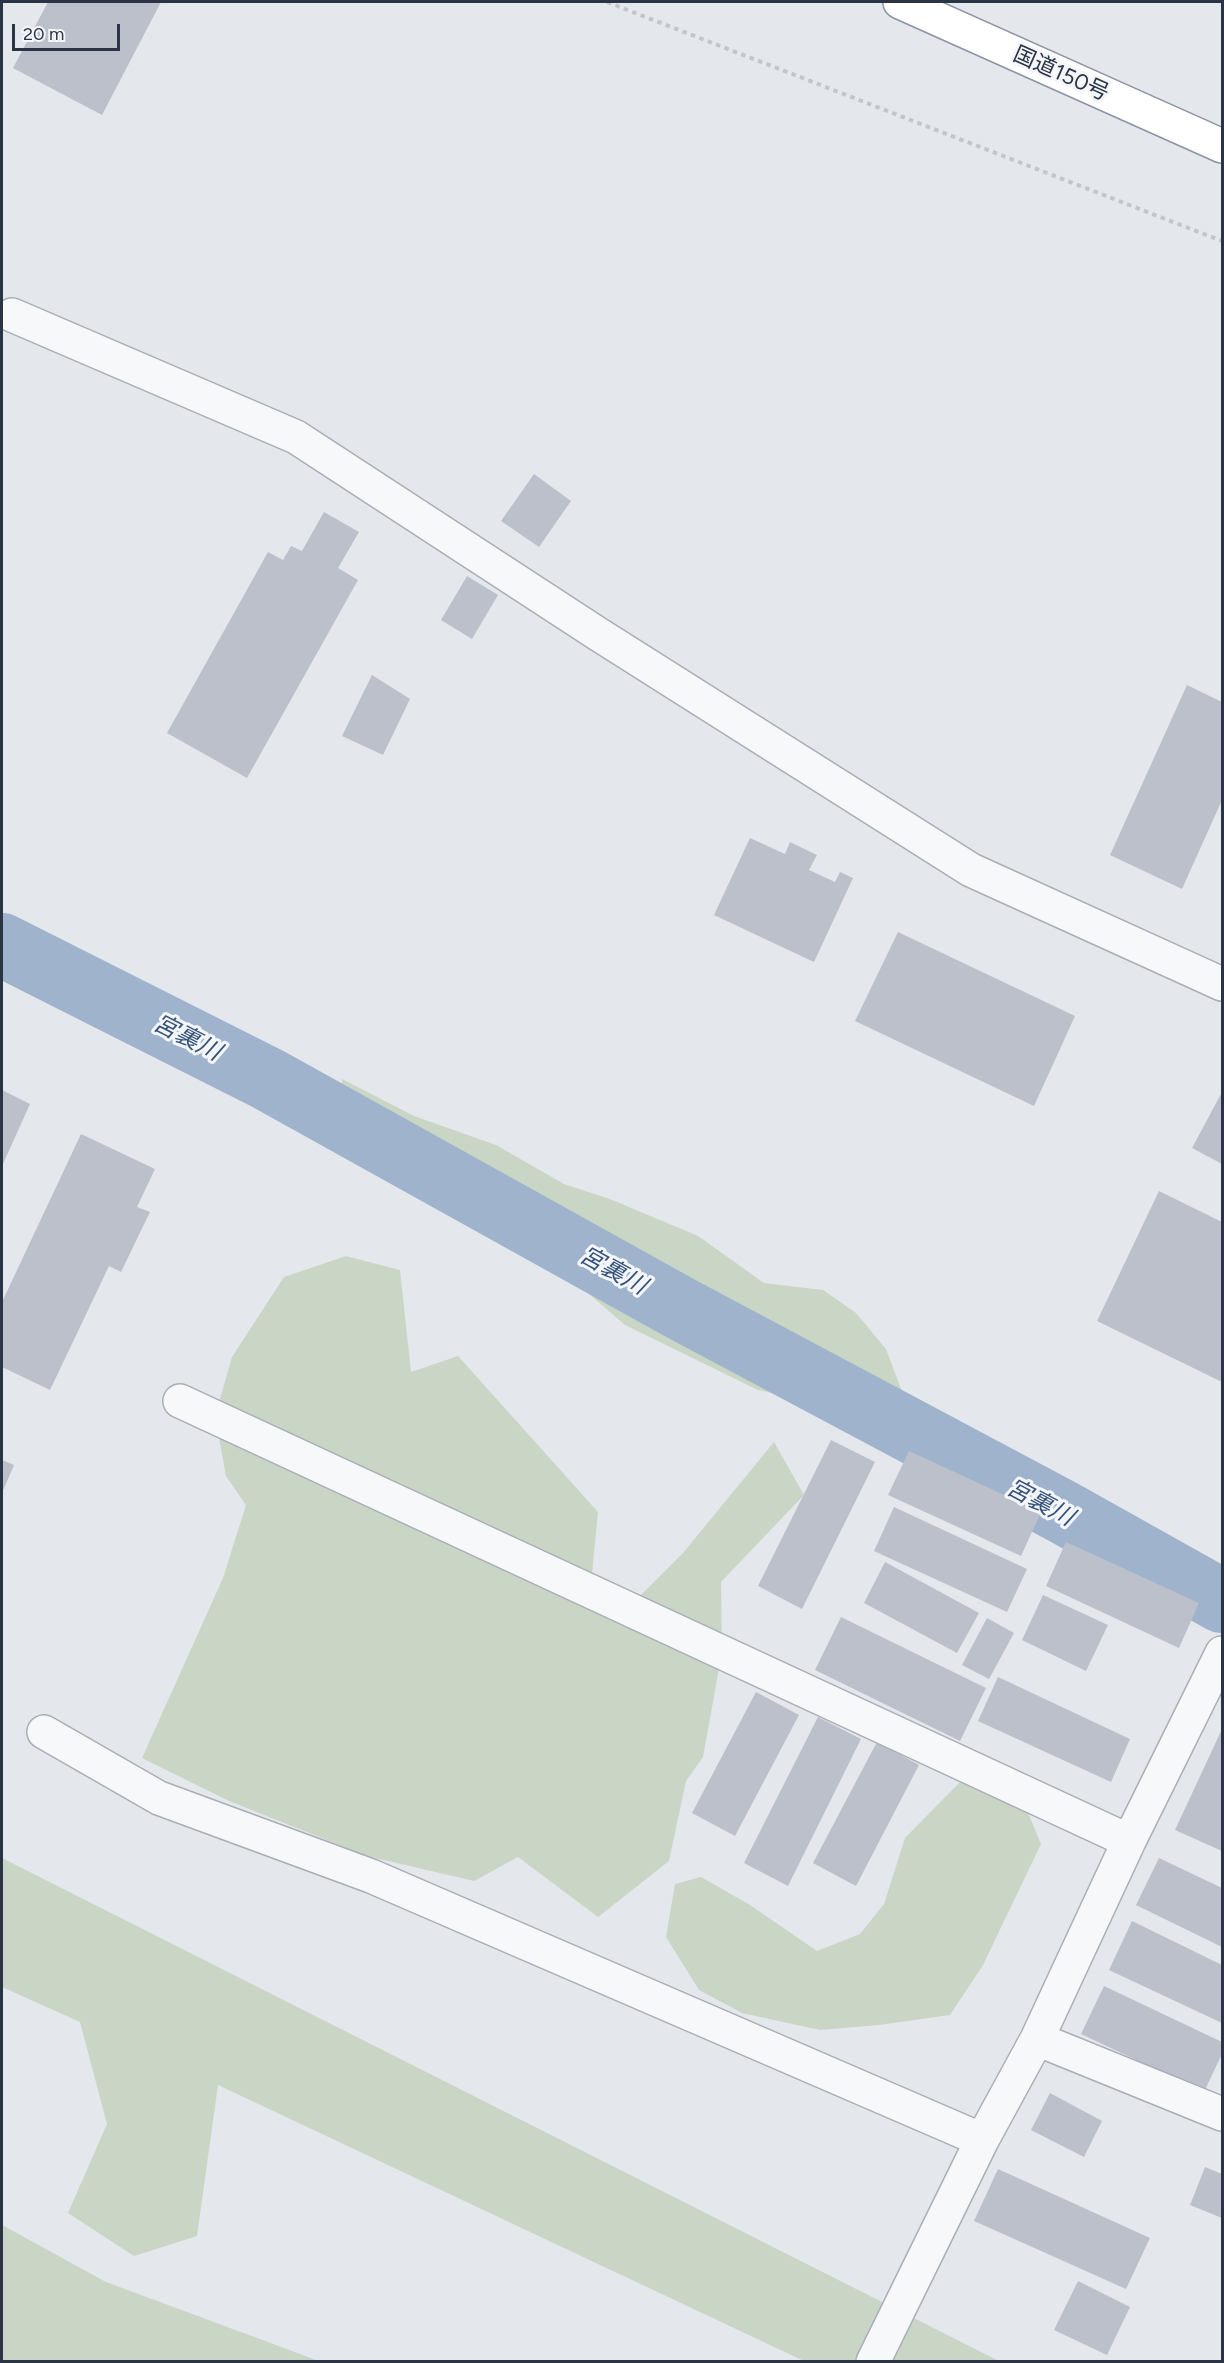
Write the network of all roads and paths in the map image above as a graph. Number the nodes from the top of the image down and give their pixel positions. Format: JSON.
{"nodes":[{"id":1,"x":607,"y":2,"type":"edge"},
{"id":2,"x":900,"y":2,"type":"edge"},
{"id":3,"x":1222,"y":146,"type":"edge"},
{"id":4,"x":1222,"y":241,"type":"edge"},
{"id":5,"x":12,"y":315,"type":"dead end"},
{"id":6,"x":1222,"y":984,"type":"edge"},
{"id":7,"x":180,"y":1401,"type":"dead end"},
{"id":8,"x":1222,"y":1653,"type":"edge"},
{"id":9,"x":44,"y":1732,"type":"dead end"},
{"id":10,"x":1129,"y":1841,"type":"junction"},
{"id":11,"x":1037,"y":2038,"type":"junction"},
{"id":12,"x":1222,"y":2114,"type":"edge"},
{"id":13,"x":982,"y":2140,"type":"junction"},
{"id":14,"x":873,"y":2361,"type":"edge"}],
"edges":[{"from":1,"to":4,"type":"path"},
{"from":2,"to":3,"type":"highway","name":"国道150号"},
{"from":5,"to":6,"type":"street"},
{"from":7,"to":10,"type":"street"},
{"from":8,"to":10,"type":"street"},
{"from":9,"to":13,"type":"street"},
{"from":10,"to":11,"type":"street"},
{"from":11,"to":12,"type":"street"},
{"from":11,"to":13,"type":"street"},
{"from":13,"to":14,"type":"street"}]}
